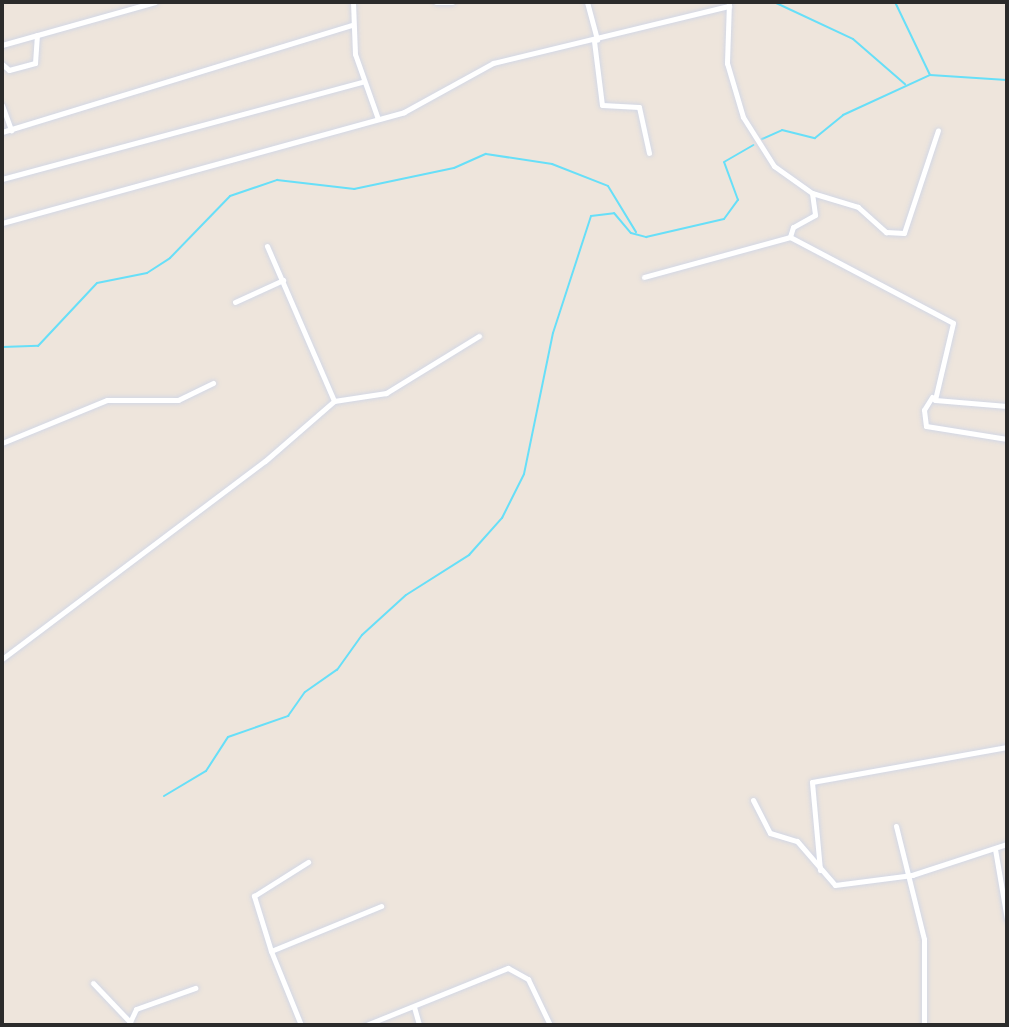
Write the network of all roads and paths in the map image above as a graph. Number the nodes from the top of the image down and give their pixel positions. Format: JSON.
{"nodes":[{"id":1,"x":155,"y":2,"type":"edge"},
{"id":2,"x":353,"y":2,"type":"edge"},
{"id":3,"x":436,"y":2,"type":"edge"},
{"id":4,"x":452,"y":2,"type":"edge"},
{"id":5,"x":587,"y":2,"type":"edge"},
{"id":6,"x":729,"y":4,"type":"edge"},
{"id":7,"x":353,"y":25,"type":"junction"},
{"id":8,"x":37,"y":35,"type":"junction"},
{"id":9,"x":595,"y":40,"type":"junction"},
{"id":10,"x":2,"y":45,"type":"edge"},
{"id":11,"x":2,"y":64,"type":"edge"},
{"id":12,"x":362,"y":82,"type":"junction"},
{"id":13,"x":2,"y":105,"type":"edge"},
{"id":14,"x":378,"y":119,"type":"junction"},
{"id":15,"x":11,"y":130,"type":"junction"},
{"id":16,"x":938,"y":130,"type":"dead end"},
{"id":17,"x":2,"y":132,"type":"edge"},
{"id":18,"x":649,"y":153,"type":"dead end"},
{"id":19,"x":2,"y":179,"type":"edge"},
{"id":20,"x":812,"y":193,"type":"junction"},
{"id":21,"x":2,"y":223,"type":"edge"},
{"id":22,"x":790,"y":236,"type":"junction"},
{"id":23,"x":267,"y":246,"type":"dead end"},
{"id":24,"x":644,"y":278,"type":"dead end"},
{"id":25,"x":283,"y":280,"type":"junction"},
{"id":26,"x":235,"y":302,"type":"dead end"},
{"id":27,"x":479,"y":336,"type":"dead end"},
{"id":28,"x":213,"y":383,"type":"dead end"},
{"id":29,"x":932,"y":397,"type":"junction"},
{"id":30,"x":334,"y":401,"type":"junction"},
{"id":31,"x":1007,"y":406,"type":"edge"},
{"id":32,"x":1007,"y":439,"type":"edge"},
{"id":33,"x":2,"y":443,"type":"edge"},
{"id":34,"x":2,"y":659,"type":"edge"},
{"id":35,"x":1007,"y":747,"type":"edge"},
{"id":36,"x":753,"y":800,"type":"dead end"},
{"id":37,"x":897,"y":826,"type":"dead end"},
{"id":38,"x":1007,"y":844,"type":"edge"},
{"id":39,"x":995,"y":849,"type":"junction"},
{"id":40,"x":308,"y":862,"type":"dead end"},
{"id":41,"x":821,"y":873,"type":"junction"},
{"id":42,"x":912,"y":875,"type":"junction"},
{"id":43,"x":381,"y":906,"type":"dead end"},
{"id":44,"x":1007,"y":919,"type":"edge"},
{"id":45,"x":271,"y":951,"type":"junction"},
{"id":46,"x":93,"y":983,"type":"dead end"},
{"id":47,"x":195,"y":988,"type":"dead end"},
{"id":48,"x":414,"y":1007,"type":"junction"},
{"id":49,"x":130,"y":1024,"type":"edge"},
{"id":50,"x":301,"y":1025,"type":"edge"},
{"id":51,"x":366,"y":1025,"type":"edge"},
{"id":52,"x":419,"y":1025,"type":"edge"},
{"id":53,"x":550,"y":1025,"type":"edge"},
{"id":54,"x":924,"y":1025,"type":"edge"}],
"edges":[{"from":1,"to":8,"type":"street"},
{"from":2,"to":7,"type":"street"},
{"from":3,"to":4,"type":"street"},
{"from":5,"to":9,"type":"street"},
{"from":6,"to":9,"type":"street"},
{"from":6,"to":20,"type":"street"},
{"from":7,"to":12,"type":"street"},
{"from":7,"to":15,"type":"street"},
{"from":8,"to":10,"type":"street"},
{"from":8,"to":11,"type":"street"},
{"from":9,"to":14,"type":"street"},
{"from":9,"to":18,"type":"street"},
{"from":12,"to":14,"type":"street"},
{"from":12,"to":19,"type":"street"},
{"from":13,"to":15,"type":"street"},
{"from":14,"to":21,"type":"street"},
{"from":15,"to":17,"type":"street"},
{"from":16,"to":20,"type":"street"},
{"from":20,"to":22,"type":"street"},
{"from":22,"to":24,"type":"street"},
{"from":22,"to":29,"type":"street"},
{"from":23,"to":25,"type":"street"},
{"from":25,"to":26,"type":"street"},
{"from":25,"to":30,"type":"street"},
{"from":27,"to":30,"type":"street"},
{"from":28,"to":33,"type":"street"},
{"from":29,"to":31,"type":"street"},
{"from":29,"to":32,"type":"street"},
{"from":30,"to":34,"type":"street"},
{"from":35,"to":41,"type":"street"},
{"from":36,"to":41,"type":"street"},
{"from":37,"to":42,"type":"street"},
{"from":38,"to":39,"type":"street"},
{"from":39,"to":42,"type":"street"},
{"from":39,"to":44,"type":"street"},
{"from":40,"to":45,"type":"street"},
{"from":41,"to":42,"type":"street"},
{"from":42,"to":54,"type":"street"},
{"from":43,"to":45,"type":"street"},
{"from":45,"to":50,"type":"street"},
{"from":46,"to":49,"type":"street"},
{"from":47,"to":49,"type":"street"},
{"from":48,"to":51,"type":"street"},
{"from":48,"to":52,"type":"street"},
{"from":48,"to":53,"type":"street"}]}
